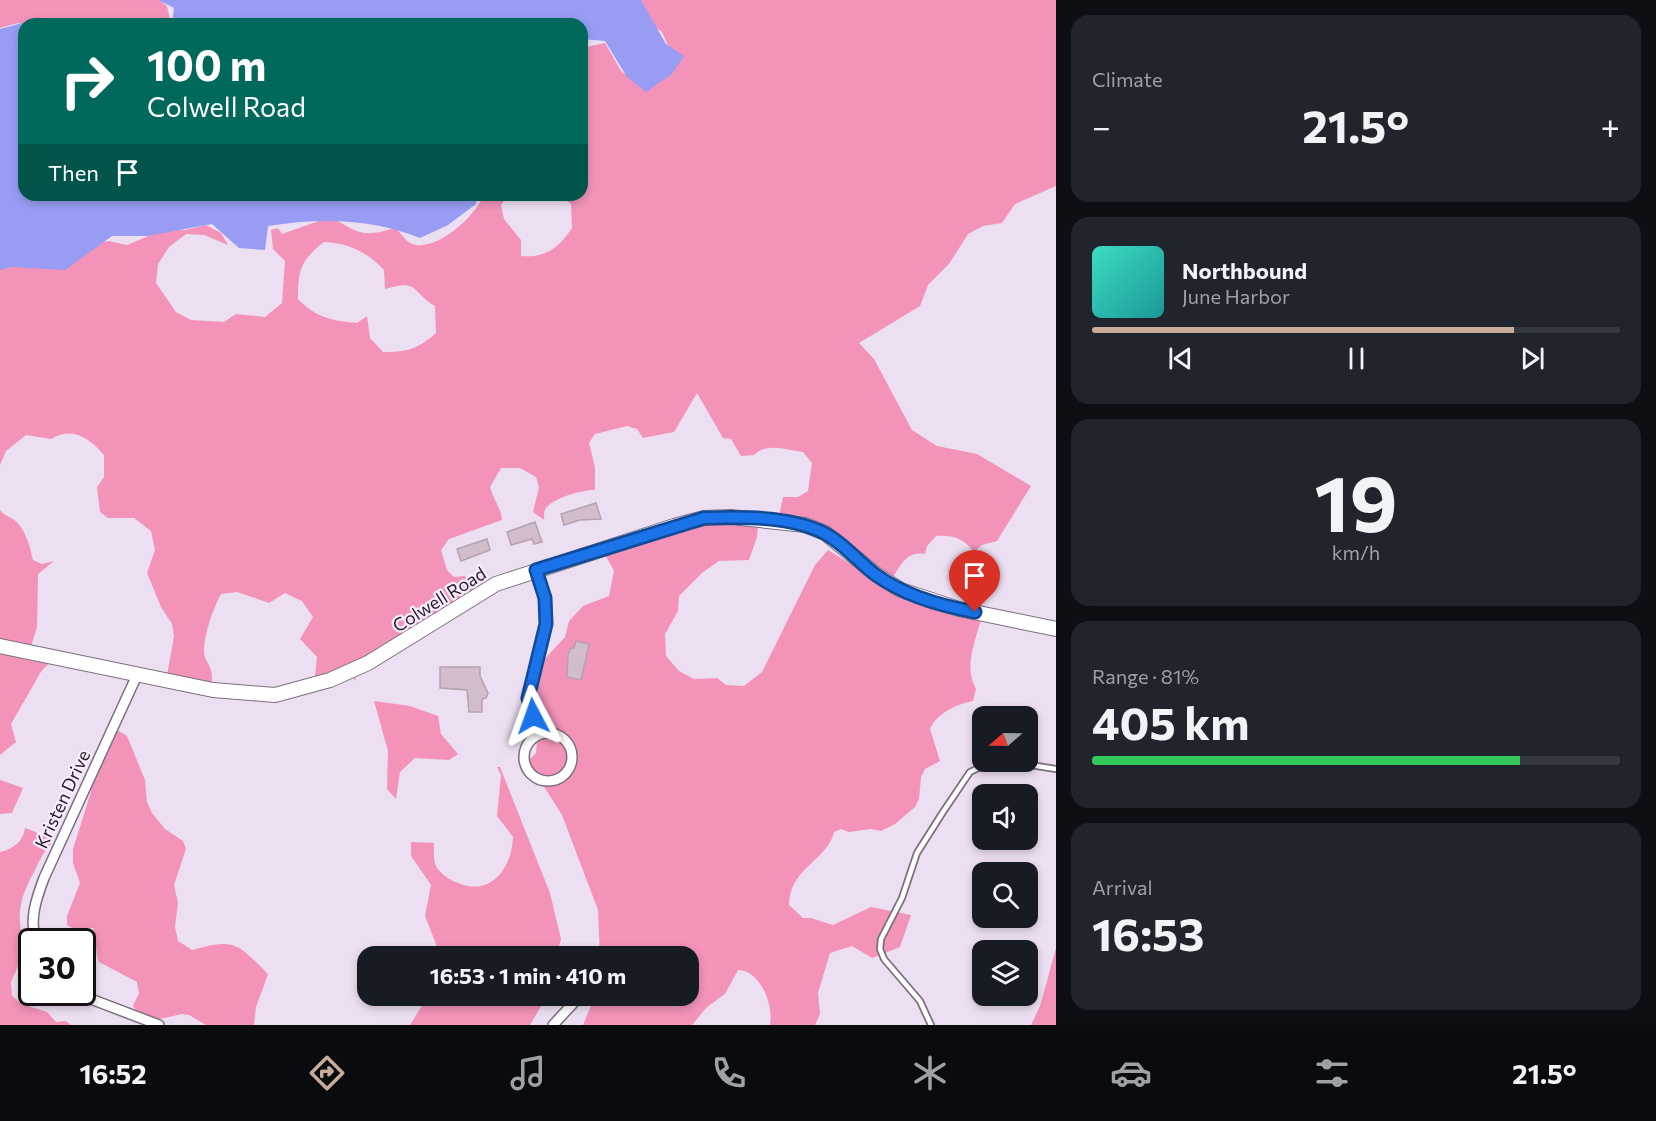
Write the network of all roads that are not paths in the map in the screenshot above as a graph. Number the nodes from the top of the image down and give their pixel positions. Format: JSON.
{"nodes":[{"id":1,"x":536,"y":570,"type":"junction"},
{"id":2,"x":1056,"y":629,"type":"edge"},
{"id":3,"x":0,"y":646,"type":"edge"},
{"id":4,"x":138,"y":673,"type":"junction"},
{"id":5,"x":537,"y":735,"type":"junction"},
{"id":6,"x":1038,"y":766,"type":"edge"},
{"id":7,"x":1056,"y":769,"type":"edge"},
{"id":8,"x":972,"y":771,"type":"edge"},
{"id":9,"x":35,"y":928,"type":"edge"},
{"id":10,"x":96,"y":1001,"type":"edge"},
{"id":11,"x":570,"y":1006,"type":"edge"},
{"id":12,"x":159,"y":1025,"type":"edge"},
{"id":13,"x":552,"y":1025,"type":"edge"},
{"id":14,"x":931,"y":1025,"type":"edge"}],
"edges":[{"from":1,"to":2,"type":"street","name":"Colwell Road"},
{"from":1,"to":4,"type":"street","name":"Colwell Road"},
{"from":1,"to":5,"type":"street"},
{"from":3,"to":4,"type":"street","name":"Colwell Road"},
{"from":4,"to":9,"type":"street","name":"Kristen Drive"},
{"from":5,"to":5,"type":"street"},
{"from":6,"to":7,"type":"lane"},
{"from":8,"to":14,"type":"lane"},
{"from":10,"to":12,"type":"street"},
{"from":11,"to":13,"type":"street"}]}
